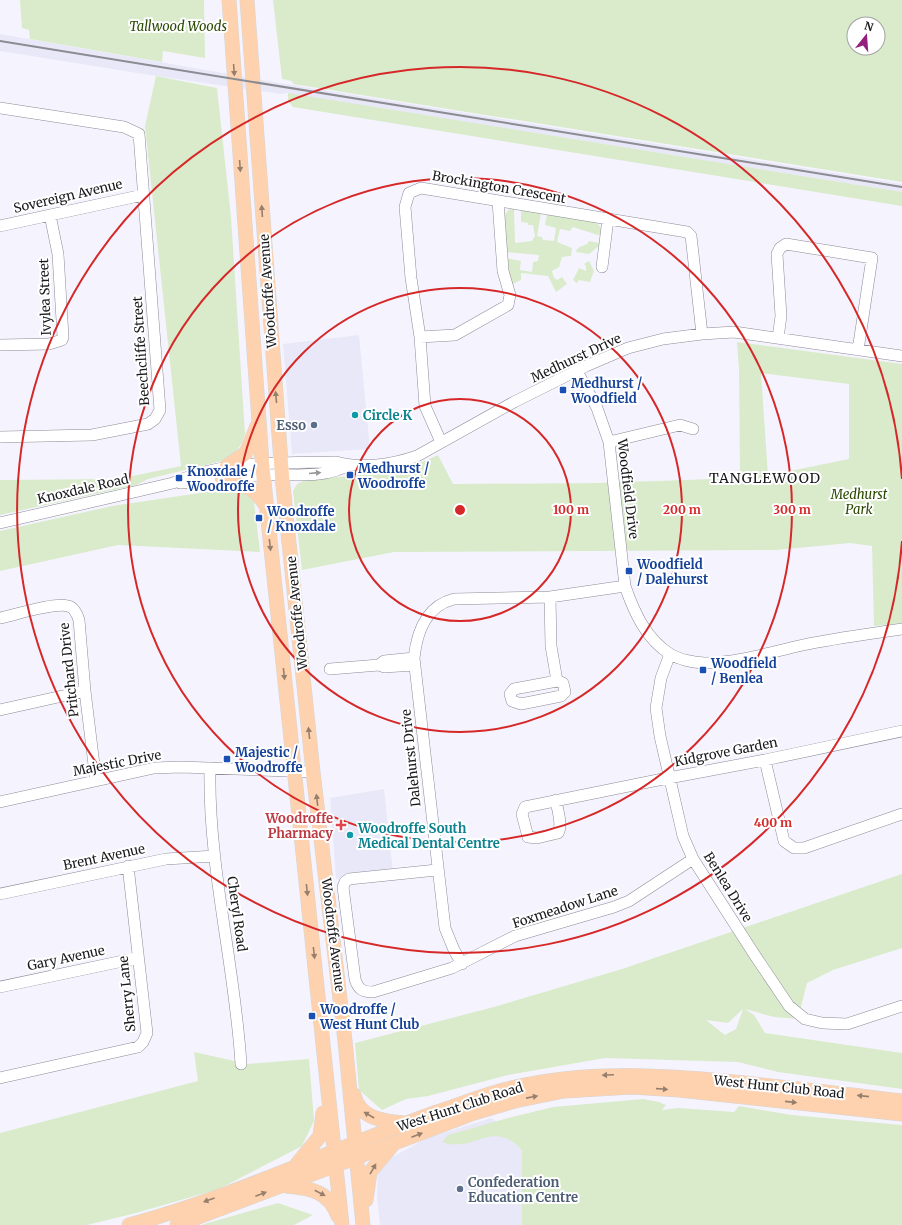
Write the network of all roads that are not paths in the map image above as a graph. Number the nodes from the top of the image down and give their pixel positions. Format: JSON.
{"nodes":[{"id":1,"x":229,"y":0,"type":"edge"},
{"id":2,"x":247,"y":0,"type":"edge"},
{"id":3,"x":231,"y":31,"type":"junction"},
{"id":4,"x":249,"y":31,"type":"junction"},
{"id":5,"x":0,"y":108,"type":"edge"},
{"id":6,"x":256,"y":126,"type":"junction"},
{"id":7,"x":238,"y":127,"type":"junction"},
{"id":8,"x":143,"y":194,"type":"junction"},
{"id":9,"x":498,"y":201,"type":"junction"},
{"id":10,"x":50,"y":215,"type":"junction"},
{"id":11,"x":608,"y":219,"type":"junction"},
{"id":12,"x":0,"y":226,"type":"edge"},
{"id":13,"x":602,"y":267,"type":"dead end"},
{"id":14,"x":702,"y":334,"type":"junction"},
{"id":15,"x":420,"y":337,"type":"junction"},
{"id":16,"x":778,"y":338,"type":"junction"},
{"id":17,"x":0,"y":346,"type":"edge"},
{"id":18,"x":858,"y":350,"type":"junction"},
{"id":19,"x":902,"y":356,"type":"edge"},
{"id":20,"x":577,"y":371,"type":"junction"},
{"id":21,"x":258,"y":422,"type":"junction"},
{"id":22,"x":693,"y":429,"type":"dead end"},
{"id":23,"x":0,"y":437,"type":"edge"},
{"id":24,"x":441,"y":442,"type":"junction"},
{"id":25,"x":609,"y":442,"type":"junction"},
{"id":26,"x":262,"y":469,"type":"junction"},
{"id":27,"x":281,"y":470,"type":"junction"},
{"id":28,"x":224,"y":473,"type":"junction"},
{"id":29,"x":266,"y":506,"type":"junction"},
{"id":30,"x":0,"y":523,"type":"edge"},
{"id":31,"x":626,"y":586,"type":"junction"},
{"id":32,"x":550,"y":597,"type":"junction"},
{"id":33,"x":0,"y":618,"type":"edge"},
{"id":34,"x":902,"y":629,"type":"edge"},
{"id":35,"x":670,"y":654,"type":"junction"},
{"id":36,"x":414,"y":661,"type":"junction"},
{"id":37,"x":330,"y":669,"type":"dead end"},
{"id":38,"x":557,"y":681,"type":"dead end"},
{"id":39,"x":85,"y":691,"type":"junction"},
{"id":40,"x":0,"y":710,"type":"edge"},
{"id":41,"x":902,"y":730,"type":"edge"},
{"id":42,"x":765,"y":760,"type":"junction"},
{"id":43,"x":210,"y":768,"type":"junction"},
{"id":44,"x":295,"y":771,"type":"junction"},
{"id":45,"x":313,"y":772,"type":"junction"},
{"id":46,"x":670,"y":777,"type":"junction"},
{"id":47,"x":96,"y":781,"type":"junction"},
{"id":48,"x":556,"y":800,"type":"dead end"},
{"id":49,"x":0,"y":802,"type":"edge"},
{"id":50,"x":902,"y":814,"type":"edge"},
{"id":51,"x":215,"y":856,"type":"junction"},
{"id":52,"x":693,"y":859,"type":"junction"},
{"id":53,"x":324,"y":864,"type":"junction"},
{"id":54,"x":305,"y":865,"type":"junction"},
{"id":55,"x":128,"y":866,"type":"junction"},
{"id":56,"x":437,"y":870,"type":"junction"},
{"id":57,"x":0,"y":894,"type":"edge"},
{"id":58,"x":138,"y":958,"type":"junction"},
{"id":59,"x":462,"y":964,"type":"junction"},
{"id":60,"x":0,"y":987,"type":"edge"},
{"id":61,"x":902,"y":1006,"type":"edge"},
{"id":62,"x":241,"y":1064,"type":"dead end"},
{"id":63,"x":348,"y":1074,"type":"junction"},
{"id":64,"x":0,"y":1078,"type":"edge"},
{"id":65,"x":326,"y":1081,"type":"junction"},
{"id":66,"x":902,"y":1101,"type":"edge"},
{"id":67,"x":902,"y":1114,"type":"edge"},
{"id":68,"x":406,"y":1123,"type":"junction"},
{"id":69,"x":355,"y":1143,"type":"junction"},
{"id":70,"x":393,"y":1144,"type":"junction"},
{"id":71,"x":333,"y":1151,"type":"junction"},
{"id":72,"x":357,"y":1158,"type":"junction"},
{"id":73,"x":295,"y":1166,"type":"junction"},
{"id":74,"x":335,"y":1166,"type":"junction"},
{"id":75,"x":282,"y":1186,"type":"junction"},
{"id":76,"x":363,"y":1223,"type":"edge"},
{"id":77,"x":129,"y":1225,"type":"edge"},
{"id":78,"x":177,"y":1225,"type":"edge"},
{"id":79,"x":342,"y":1225,"type":"edge"}],
"edges":[{"from":1,"to":3,"type":"main road","name":"Woodroffe Avenue"},
{"from":2,"to":4,"type":"main road","name":"Woodroffe Avenue"},
{"from":3,"to":4,"type":"main road"},
{"from":3,"to":7,"type":"main road","name":"Woodroffe Avenue","one_way":true},
{"from":4,"to":6,"type":"main road","name":"Woodroffe Avenue"},
{"from":5,"to":8,"type":"street"},
{"from":6,"to":7,"type":"main road"},
{"from":27,"to":6,"type":"main road","name":"Woodroffe Avenue","one_way":true},
{"from":7,"to":21,"type":"main road","name":"Woodroffe Avenue","one_way":true},
{"from":8,"to":10,"type":"street","name":"Sovereign Avenue"},
{"from":8,"to":23,"type":"street","name":"Beechcliffe Street"},
{"from":9,"to":11,"type":"street","name":"Brockington Crescent"},
{"from":9,"to":15,"type":"street"},
{"from":9,"to":15,"type":"street","name":"Brockington Crescent"},
{"from":10,"to":12,"type":"street","name":"Sovereign Avenue"},
{"from":10,"to":17,"type":"street","name":"Ivylea Street"},
{"from":11,"to":13,"type":"street"},
{"from":11,"to":14,"type":"street","name":"Brockington Crescent"},
{"from":14,"to":16,"type":"street","name":"Medhurst Drive"},
{"from":14,"to":20,"type":"street","name":"Medhurst Drive"},
{"from":15,"to":24,"type":"street","name":"Brockington Crescent"},
{"from":16,"to":18,"type":"street","name":"Medhurst Drive"},
{"from":16,"to":18,"type":"street"},
{"from":18,"to":19,"type":"street","name":"Medhurst Drive"},
{"from":20,"to":24,"type":"street","name":"Medhurst Drive"},
{"from":20,"to":25,"type":"street","name":"Woodfield Drive"},
{"from":21,"to":26,"type":"main road","name":"Woodroffe Avenue"},
{"from":21,"to":28,"type":"main road"},
{"from":22,"to":25,"type":"street"},
{"from":24,"to":27,"type":"street","name":"Medhurst Drive"},
{"from":25,"to":31,"type":"street","name":"Woodfield Drive"},
{"from":26,"to":27,"type":"street","name":"Knoxdale Road"},
{"from":26,"to":28,"type":"street","name":"Knoxdale Road"},
{"from":26,"to":29,"type":"main road","name":"Woodroffe Avenue"},
{"from":45,"to":27,"type":"main road","name":"Woodroffe Avenue","one_way":true},
{"from":28,"to":29,"type":"main road"},
{"from":28,"to":30,"type":"street","name":"Knoxdale Road"},
{"from":29,"to":44,"type":"main road","name":"Woodroffe Avenue","one_way":true},
{"from":31,"to":32,"type":"street","name":"Dalehurst Drive"},
{"from":31,"to":35,"type":"street","name":"Woodfield Drive"},
{"from":32,"to":36,"type":"street","name":"Dalehurst Drive"},
{"from":32,"to":38,"type":"street"},
{"from":33,"to":39,"type":"street","name":"Pritchard Drive"},
{"from":34,"to":35,"type":"street","name":"Woodfield Drive"},
{"from":35,"to":46,"type":"street","name":"Benlea Drive"},
{"from":36,"to":37,"type":"street"},
{"from":36,"to":56,"type":"street","name":"Dalehurst Drive"},
{"from":39,"to":40,"type":"street"},
{"from":39,"to":47,"type":"street","name":"Pritchard Drive"},
{"from":41,"to":42,"type":"street","name":"Kidgrove Garden"},
{"from":42,"to":46,"type":"street","name":"Kidgrove Garden"},
{"from":42,"to":50,"type":"street"},
{"from":43,"to":44,"type":"street","name":"Majestic Drive"},
{"from":43,"to":47,"type":"street","name":"Majestic Drive"},
{"from":43,"to":51,"type":"street","name":"Cheryl Road"},
{"from":44,"to":45,"type":"street","name":"Majestic Drive"},
{"from":44,"to":54,"type":"main road","name":"Woodroffe Avenue"},
{"from":53,"to":45,"type":"main road","name":"Woodroffe Avenue","one_way":true},
{"from":46,"to":48,"type":"street","name":"Kidgrove Garden"},
{"from":46,"to":52,"type":"street","name":"Benlea Drive"},
{"from":47,"to":49,"type":"street","name":"Majestic Drive"},
{"from":51,"to":55,"type":"street","name":"Brent Avenue"},
{"from":51,"to":62,"type":"street","name":"Cheryl Road"},
{"from":52,"to":59,"type":"street","name":"Foxmeadow Lane"},
{"from":52,"to":61,"type":"street","name":"Benlea Drive"},
{"from":53,"to":54,"type":"main road"},
{"from":53,"to":63,"type":"main road","name":"Woodroffe Avenue"},
{"from":54,"to":65,"type":"main road","name":"Woodroffe Avenue","one_way":true},
{"from":55,"to":57,"type":"street","name":"Brent Avenue"},
{"from":55,"to":58,"type":"street","name":"Sherry Lane"},
{"from":56,"to":59,"type":"street","name":"Dalehurst Drive"},
{"from":56,"to":59,"type":"street","name":"Foxmeadow Lane"},
{"from":58,"to":60,"type":"street","name":"Gary Avenue"},
{"from":58,"to":64,"type":"street","name":"Sherry Lane"},
{"from":68,"to":63,"type":"main road","one_way":true},
{"from":63,"to":69,"type":"main road","name":"Woodroffe Avenue"},
{"from":65,"to":71,"type":"main road","name":"Woodroffe Avenue"},
{"from":65,"to":73,"type":"main road"},
{"from":66,"to":68,"type":"main road","name":"West Hunt Club Road","one_way":true},
{"from":70,"to":67,"type":"main road","name":"West Hunt Club Road","one_way":true},
{"from":68,"to":69,"type":"main road","name":"West Hunt Club Road"},
{"from":69,"to":71,"type":"main road","name":"West Hunt Club Road"},
{"from":69,"to":72,"type":"main road","name":"Woodroffe Avenue"},
{"from":70,"to":72,"type":"main road","name":"West Hunt Club Road"},
{"from":76,"to":70,"type":"main road","one_way":true},
{"from":71,"to":73,"type":"main road","name":"West Hunt Club Road"},
{"from":71,"to":74,"type":"main road","name":"Woodroffe Avenue"},
{"from":72,"to":74,"type":"main road","name":"West Hunt Club Road"},
{"from":72,"to":76,"type":"main road","name":"Woodroffe Avenue"},
{"from":73,"to":77,"type":"main road","name":"West Hunt Club Road","one_way":true},
{"from":74,"to":75,"type":"main road","name":"West Hunt Club Road"},
{"from":74,"to":79,"type":"main road","name":"Woodroffe Avenue"},
{"from":78,"to":75,"type":"main road","name":"West Hunt Club Road","one_way":true},
{"from":75,"to":79,"type":"main road","one_way":true}]}
